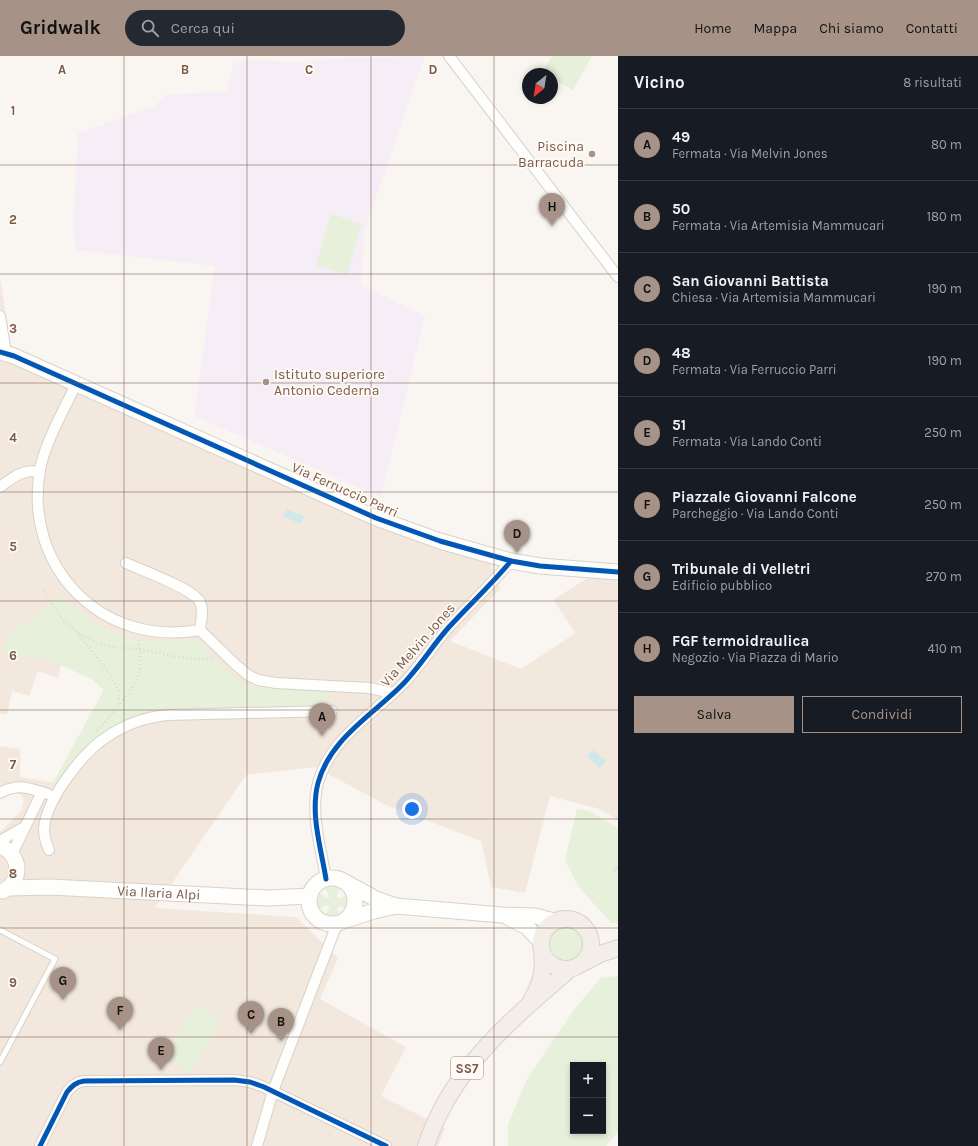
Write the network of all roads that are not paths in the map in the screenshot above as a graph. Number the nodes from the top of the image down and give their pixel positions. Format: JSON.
{"nodes":[{"id":1,"x":449,"y":56,"type":"edge"},
{"id":2,"x":618,"y":277,"type":"edge"},
{"id":3,"x":0,"y":316,"type":"edge"},
{"id":4,"x":3,"y":353,"type":"edge"},
{"id":5,"x":76,"y":384,"type":"junction"},
{"id":6,"x":40,"y":471,"type":"junction"},
{"id":7,"x":0,"y":487,"type":"edge"},
{"id":8,"x":511,"y":561,"type":"junction"},
{"id":9,"x":126,"y":564,"type":"dead end"},
{"id":10,"x":618,"y":572,"type":"edge"},
{"id":11,"x":200,"y":630,"type":"junction"},
{"id":12,"x":393,"y":693,"type":"junction"},
{"id":13,"x":332,"y":711,"type":"dead end"},
{"id":14,"x":42,"y":792,"type":"junction"},
{"id":15,"x":0,"y":793,"type":"edge"},
{"id":16,"x":56,"y":796,"type":"junction"},
{"id":17,"x":26,"y":826,"type":"junction"},
{"id":18,"x":0,"y":842,"type":"edge"},
{"id":19,"x":49,"y":850,"type":"dead end"},
{"id":20,"x":10,"y":854,"type":"edge"},
{"id":21,"x":326,"y":879,"type":"junction"},
{"id":22,"x":344,"y":881,"type":"junction"},
{"id":23,"x":50,"y":887,"type":"junction"},
{"id":24,"x":2,"y":892,"type":"edge"},
{"id":25,"x":310,"y":896,"type":"junction"},
{"id":26,"x":268,"y":898,"type":"junction"},
{"id":27,"x":396,"y":906,"type":"junction"},
{"id":28,"x":502,"y":915,"type":"junction"},
{"id":29,"x":317,"y":918,"type":"junction"},
{"id":30,"x":554,"y":921,"type":"junction"},
{"id":31,"x":341,"y":922,"type":"junction"},
{"id":32,"x":0,"y":930,"type":"edge"},
{"id":33,"x":589,"y":932,"type":"junction"},
{"id":34,"x":541,"y":946,"type":"junction"},
{"id":35,"x":618,"y":947,"type":"edge"},
{"id":36,"x":576,"y":966,"type":"junction"},
{"id":37,"x":528,"y":1005,"type":"junction"},
{"id":38,"x":0,"y":1062,"type":"edge"},
{"id":39,"x":273,"y":1091,"type":"junction"},
{"id":40,"x":40,"y":1146,"type":"edge"},
{"id":41,"x":257,"y":1146,"type":"edge"},
{"id":42,"x":386,"y":1146,"type":"edge"},
{"id":43,"x":426,"y":1146,"type":"edge"}],
"edges":[{"from":1,"to":2,"type":"street"},
{"from":3,"to":4,"type":"street"},
{"from":4,"to":5,"type":"street","name":"Via Ferruccio Parri"},
{"from":5,"to":6,"type":"street"},
{"from":5,"to":8,"type":"street","name":"Via Ferruccio Parri"},
{"from":6,"to":7,"type":"street"},
{"from":6,"to":11,"type":"street"},
{"from":8,"to":10,"type":"street","name":"Via Ferruccio Parri"},
{"from":8,"to":12,"type":"street","name":"Via Melvin Jones"},
{"from":9,"to":11,"type":"street"},
{"from":11,"to":12,"type":"street"},
{"from":12,"to":21,"type":"street","name":"Via Melvin Jones"},
{"from":13,"to":16,"type":"street"},
{"from":14,"to":15,"type":"street"},
{"from":14,"to":16,"type":"street"},
{"from":14,"to":17,"type":"street"},
{"from":16,"to":19,"type":"street"},
{"from":17,"to":18,"type":"street"},
{"from":17,"to":20,"type":"street"},
{"from":20,"to":23,"type":"street","name":"Via Ilaria Alpi"},
{"from":20,"to":24,"type":"street"},
{"from":21,"to":22,"type":"street"},
{"from":21,"to":25,"type":"street"},
{"from":22,"to":27,"type":"street"},
{"from":22,"to":31,"type":"street"},
{"from":23,"to":24,"type":"street","name":"Via Ilaria Alpi"},
{"from":23,"to":26,"type":"street","name":"Via Ilaria Alpi"},
{"from":25,"to":26,"type":"street","name":"Via Ilaria Alpi"},
{"from":25,"to":29,"type":"street"},
{"from":26,"to":29,"type":"street","name":"Via Ilaria Alpi"},
{"from":27,"to":28,"type":"street"},
{"from":27,"to":31,"type":"street"},
{"from":28,"to":30,"type":"street"},
{"from":28,"to":34,"type":"street"},
{"from":29,"to":31,"type":"street"},
{"from":30,"to":33,"type":"main road"},
{"from":30,"to":34,"type":"main road","number":"SS7"},
{"from":31,"to":39,"type":"street"},
{"from":32,"to":38,"type":"lane"},
{"from":33,"to":35,"type":"main road"},
{"from":33,"to":36,"type":"main road","number":"SS7"},
{"from":34,"to":36,"type":"main road"},
{"from":34,"to":37,"type":"main road","number":"SS7"},
{"from":35,"to":36,"type":"main road"},
{"from":36,"to":37,"type":"main road","number":"SS7"},
{"from":37,"to":43,"type":"main road","number":"SS7"},
{"from":39,"to":40,"type":"street"},
{"from":39,"to":41,"type":"street"},
{"from":39,"to":42,"type":"street"}]}
